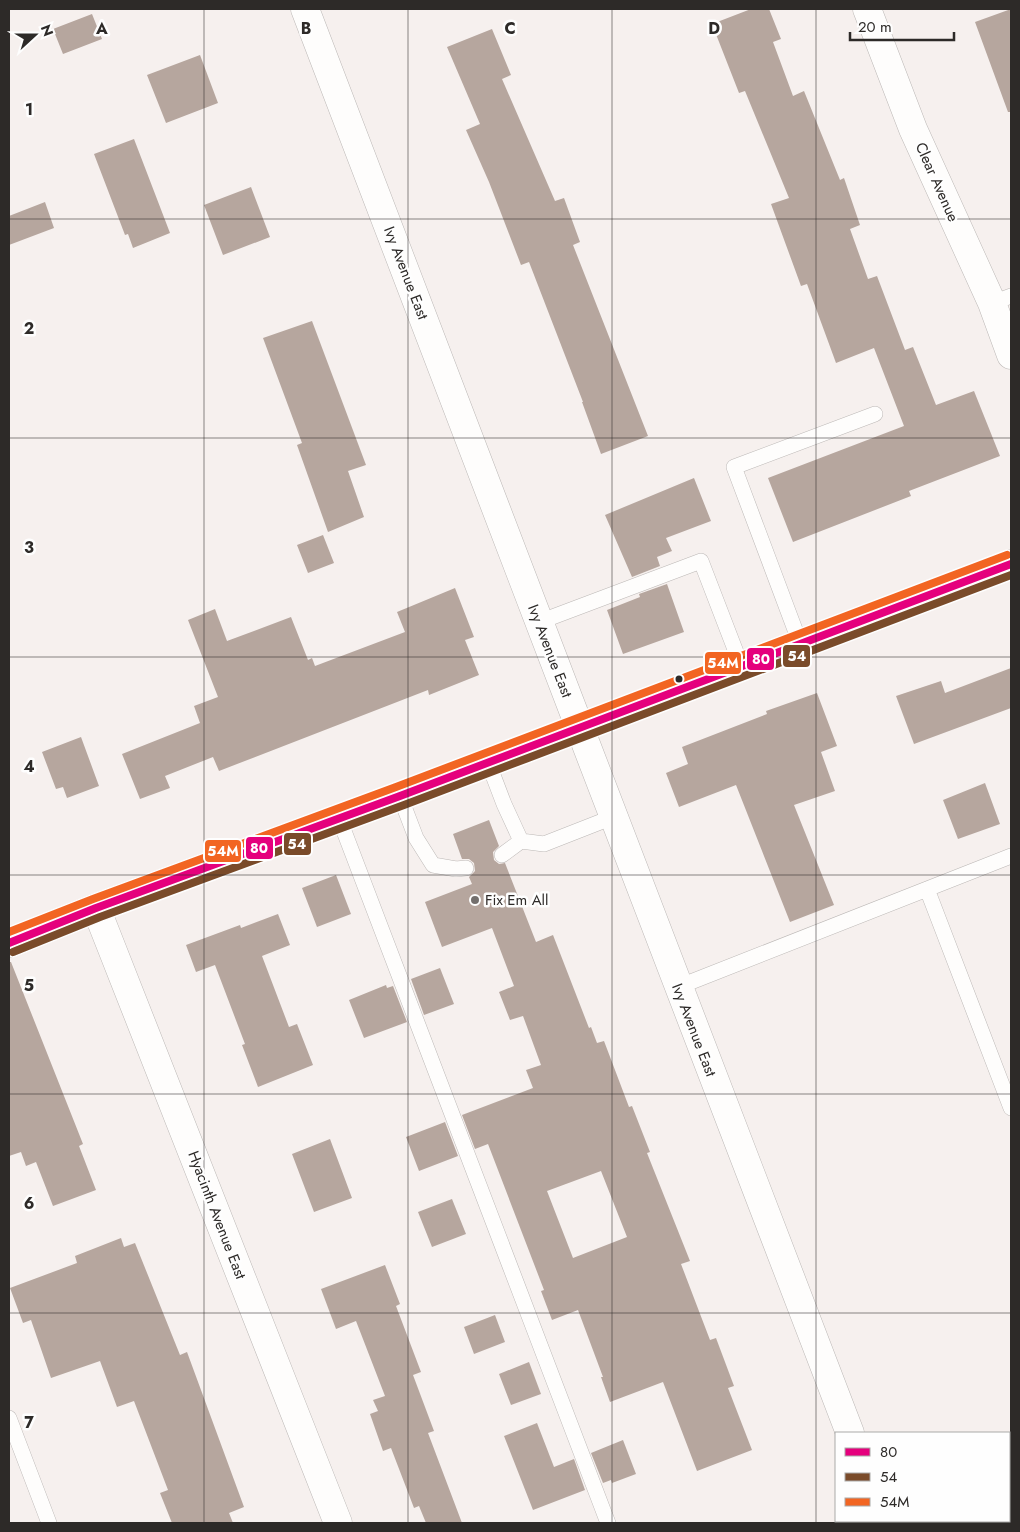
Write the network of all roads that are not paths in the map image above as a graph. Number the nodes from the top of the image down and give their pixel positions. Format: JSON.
{"nodes":[{"id":1,"x":305,"y":9,"type":"edge"},
{"id":2,"x":867,"y":9,"type":"edge"},
{"id":3,"x":1002,"y":300,"type":"edge"},
{"id":4,"x":1011,"y":355,"type":"edge"},
{"id":5,"x":875,"y":414,"type":"dead end"},
{"id":6,"x":1011,"y":564,"type":"edge"},
{"id":7,"x":539,"y":622,"type":"junction"},
{"id":8,"x":800,"y":643,"type":"junction"},
{"id":9,"x":741,"y":666,"type":"junction"},
{"id":10,"x":579,"y":726,"type":"junction"},
{"id":11,"x":488,"y":762,"type":"junction"},
{"id":12,"x":400,"y":796,"type":"junction"},
{"id":13,"x":613,"y":817,"type":"junction"},
{"id":14,"x":340,"y":818,"type":"junction"},
{"id":15,"x":522,"y":841,"type":"junction"},
{"id":16,"x":502,"y":855,"type":"dead end"},
{"id":17,"x":1011,"y":856,"type":"edge"},
{"id":18,"x":466,"y":868,"type":"dead end"},
{"id":19,"x":927,"y":889,"type":"junction"},
{"id":20,"x":96,"y":908,"type":"junction"},
{"id":21,"x":9,"y":943,"type":"edge"},
{"id":22,"x":678,"y":987,"type":"junction"},
{"id":23,"x":1011,"y":1108,"type":"edge"},
{"id":24,"x":9,"y":1418,"type":"edge"},
{"id":25,"x":850,"y":1432,"type":"edge"},
{"id":26,"x":49,"y":1523,"type":"edge"},
{"id":27,"x":338,"y":1523,"type":"edge"},
{"id":28,"x":608,"y":1523,"type":"edge"}],
"edges":[{"from":1,"to":7,"type":"street","name":"Ivy Avenue East"},
{"from":2,"to":3,"type":"street","name":"Clear Avenue"},
{"from":3,"to":4,"type":"street","name":"Clear Avenue"},
{"from":5,"to":8,"type":"lane"},
{"from":6,"to":8,"type":"street"},
{"from":7,"to":9,"type":"lane"},
{"from":7,"to":10,"type":"street","name":"Ivy Avenue East"},
{"from":8,"to":9,"type":"street"},
{"from":9,"to":10,"type":"street"},
{"from":10,"to":11,"type":"street"},
{"from":10,"to":13,"type":"street","name":"Ivy Avenue East"},
{"from":11,"to":12,"type":"street"},
{"from":11,"to":15,"type":"lane"},
{"from":12,"to":14,"type":"street"},
{"from":12,"to":18,"type":"lane"},
{"from":13,"to":15,"type":"lane"},
{"from":13,"to":22,"type":"street","name":"Ivy Avenue East"},
{"from":14,"to":20,"type":"street"},
{"from":14,"to":28,"type":"lane"},
{"from":15,"to":16,"type":"lane"},
{"from":17,"to":19,"type":"lane"},
{"from":19,"to":22,"type":"lane"},
{"from":19,"to":23,"type":"lane"},
{"from":20,"to":21,"type":"street"},
{"from":20,"to":27,"type":"street","name":"Hyacinth Avenue East"},
{"from":22,"to":25,"type":"street","name":"Ivy Avenue East"},
{"from":24,"to":26,"type":"lane"}]}
